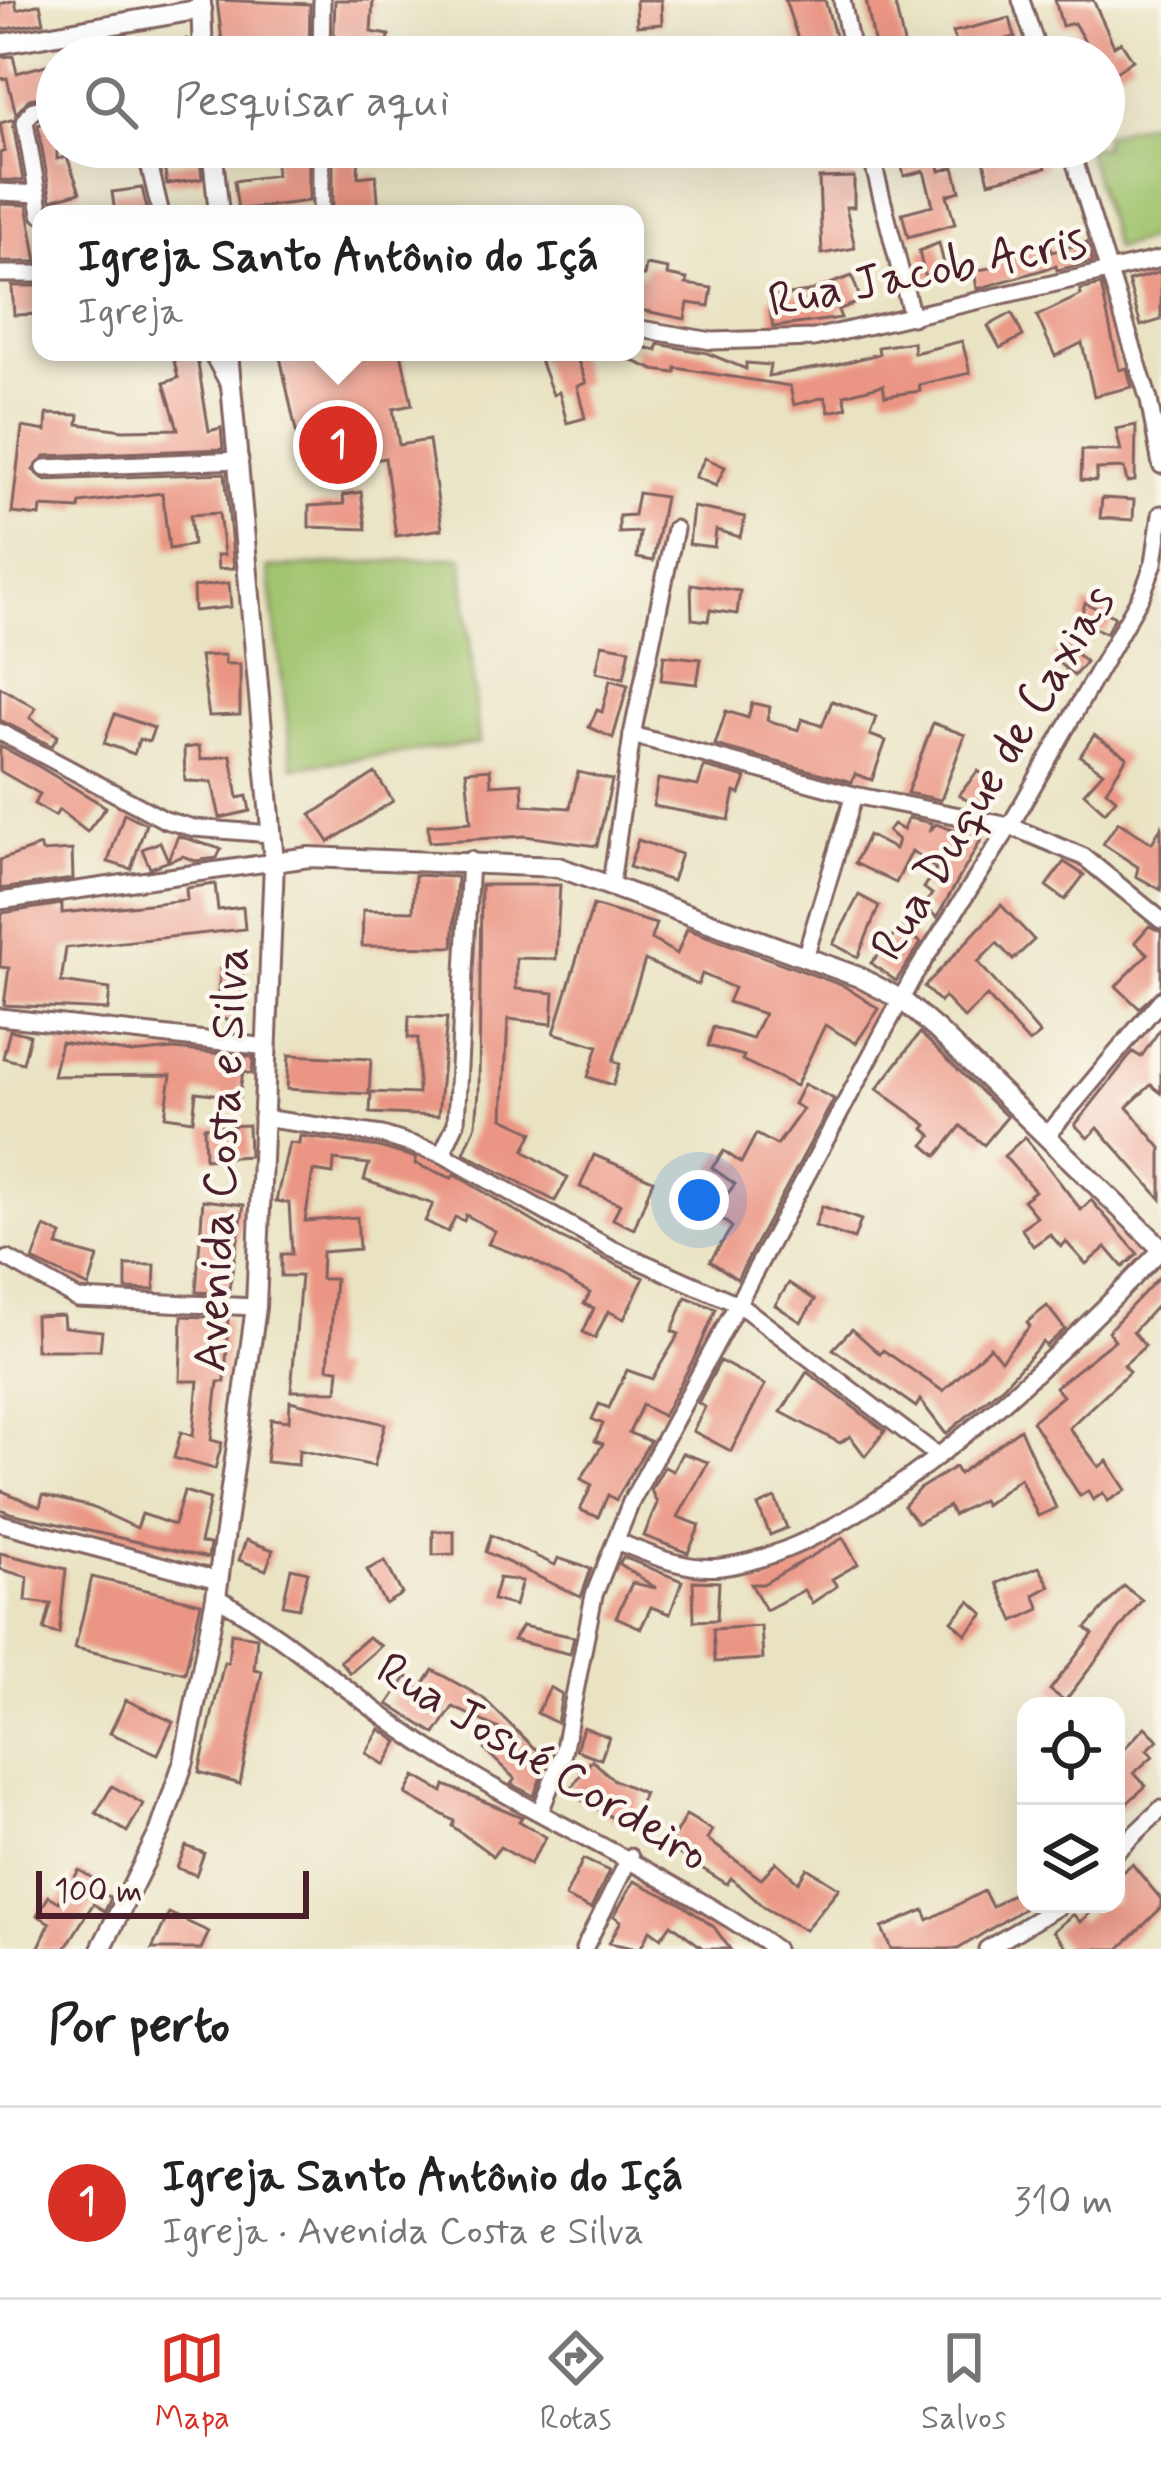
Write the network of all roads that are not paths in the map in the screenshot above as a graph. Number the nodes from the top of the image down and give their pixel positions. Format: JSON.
{"nodes":[{"id":1,"x":322,"y":0,"type":"edge"},
{"id":2,"x":842,"y":0,"type":"edge"},
{"id":3,"x":1022,"y":0,"type":"edge"},
{"id":4,"x":201,"y":4,"type":"edge"},
{"id":5,"x":40,"y":36,"type":"edge"},
{"id":6,"x":202,"y":36,"type":"edge"},
{"id":7,"x":321,"y":36,"type":"edge"},
{"id":8,"x":849,"y":36,"type":"edge"},
{"id":9,"x":1033,"y":36,"type":"edge"},
{"id":10,"x":36,"y":37,"type":"edge"},
{"id":11,"x":0,"y":44,"type":"edge"},
{"id":12,"x":36,"y":109,"type":"edge"},
{"id":13,"x":150,"y":168,"type":"edge"},
{"id":14,"x":214,"y":168,"type":"edge"},
{"id":15,"x":320,"y":168,"type":"edge"},
{"id":16,"x":874,"y":168,"type":"edge"},
{"id":17,"x":1077,"y":168,"type":"edge"},
{"id":18,"x":0,"y":192,"type":"edge"},
{"id":19,"x":38,"y":194,"type":"junction"},
{"id":20,"x":40,"y":205,"type":"edge"},
{"id":21,"x":159,"y":205,"type":"edge"},
{"id":22,"x":218,"y":205,"type":"edge"},
{"id":23,"x":318,"y":205,"type":"edge"},
{"id":24,"x":1161,"y":259,"type":"edge"},
{"id":25,"x":1111,"y":273,"type":"junction"},
{"id":26,"x":1,"y":274,"type":"edge"},
{"id":27,"x":32,"y":274,"type":"edge"},
{"id":28,"x":912,"y":317,"type":"junction"},
{"id":29,"x":644,"y":329,"type":"edge"},
{"id":30,"x":216,"y":361,"type":"edge"},
{"id":31,"x":229,"y":361,"type":"edge"},
{"id":32,"x":232,"y":388,"type":"junction"},
{"id":33,"x":241,"y":460,"type":"junction"},
{"id":34,"x":1161,"y":465,"type":"edge"},
{"id":35,"x":45,"y":468,"type":"dead end"},
{"id":36,"x":1161,"y":514,"type":"edge"},
{"id":37,"x":675,"y":529,"type":"dead end"},
{"id":38,"x":0,"y":732,"type":"edge"},
{"id":39,"x":632,"y":735,"type":"junction"},
{"id":40,"x":854,"y":795,"type":"junction"},
{"id":41,"x":1010,"y":826,"type":"junction"},
{"id":42,"x":271,"y":834,"type":"junction"},
{"id":43,"x":470,"y":860,"type":"junction"},
{"id":44,"x":274,"y":862,"type":"junction"},
{"id":45,"x":610,"y":884,"type":"junction"},
{"id":46,"x":0,"y":901,"type":"edge"},
{"id":47,"x":1161,"y":920,"type":"edge"},
{"id":48,"x":806,"y":954,"type":"junction"},
{"id":49,"x":902,"y":1000,"type":"junction"},
{"id":50,"x":1161,"y":1000,"type":"edge"},
{"id":51,"x":0,"y":1017,"type":"edge"},
{"id":52,"x":268,"y":1048,"type":"junction"},
{"id":53,"x":262,"y":1118,"type":"junction"},
{"id":54,"x":1048,"y":1134,"type":"junction"},
{"id":55,"x":442,"y":1154,"type":"junction"},
{"id":56,"x":1161,"y":1249,"type":"edge"},
{"id":57,"x":8,"y":1258,"type":"dead end"},
{"id":58,"x":740,"y":1305,"type":"junction"},
{"id":59,"x":256,"y":1307,"type":"junction"},
{"id":60,"x":938,"y":1456,"type":"junction"},
{"id":61,"x":0,"y":1523,"type":"edge"},
{"id":62,"x":616,"y":1541,"type":"junction"},
{"id":63,"x":217,"y":1589,"type":"junction"},
{"id":64,"x":1161,"y":1809,"type":"edge"},
{"id":65,"x":541,"y":1810,"type":"junction"},
{"id":66,"x":1125,"y":1843,"type":"edge"},
{"id":67,"x":630,"y":1857,"type":"junction"},
{"id":68,"x":1047,"y":1913,"type":"edge"},
{"id":69,"x":101,"y":1949,"type":"edge"},
{"id":70,"x":584,"y":1949,"type":"edge"},
{"id":71,"x":775,"y":1949,"type":"edge"},
{"id":72,"x":987,"y":1949,"type":"edge"}],
"edges":[{"from":1,"to":7,"type":"street"},
{"from":2,"to":8,"type":"street"},
{"from":3,"to":9,"type":"street"},
{"from":4,"to":5,"type":"street"},
{"from":4,"to":6,"type":"street"},
{"from":10,"to":11,"type":"street"},
{"from":12,"to":19,"type":"street"},
{"from":13,"to":21,"type":"street"},
{"from":14,"to":22,"type":"street"},
{"from":15,"to":23,"type":"street"},
{"from":16,"to":28,"type":"street"},
{"from":17,"to":25,"type":"street"},
{"from":18,"to":19,"type":"street"},
{"from":19,"to":20,"type":"street"},
{"from":24,"to":25,"type":"street","name":"Rua Jacob Acris"},
{"from":25,"to":28,"type":"street","name":"Rua Jacob Acris"},
{"from":25,"to":34,"type":"street"},
{"from":26,"to":27,"type":"street"},
{"from":28,"to":29,"type":"street","name":"Rua Jacob Acris"},
{"from":30,"to":32,"type":"street"},
{"from":31,"to":32,"type":"street","name":"Avenida Costa e Silva"},
{"from":32,"to":33,"type":"street","name":"Avenida Costa e Silva"},
{"from":33,"to":35,"type":"street"},
{"from":33,"to":42,"type":"street","name":"Avenida Costa e Silva"},
{"from":36,"to":41,"type":"street","name":"Rua Duque de Caxias"},
{"from":37,"to":39,"type":"street"},
{"from":38,"to":42,"type":"street"},
{"from":39,"to":40,"type":"street"},
{"from":39,"to":45,"type":"street"},
{"from":40,"to":41,"type":"street"},
{"from":40,"to":48,"type":"street"},
{"from":41,"to":47,"type":"street"},
{"from":41,"to":49,"type":"street","name":"Rua Duque de Caxias"},
{"from":42,"to":44,"type":"street","name":"Avenida Costa e Silva"},
{"from":43,"to":44,"type":"street"},
{"from":43,"to":45,"type":"street"},
{"from":43,"to":55,"type":"street"},
{"from":44,"to":46,"type":"street"},
{"from":44,"to":52,"type":"street","name":"Avenida Costa e Silva"},
{"from":45,"to":48,"type":"street"},
{"from":48,"to":49,"type":"street"},
{"from":49,"to":54,"type":"street"},
{"from":49,"to":58,"type":"street","name":"Rua Duque de Caxias"},
{"from":50,"to":54,"type":"street"},
{"from":51,"to":52,"type":"street"},
{"from":52,"to":53,"type":"street","name":"Avenida Costa e Silva"},
{"from":53,"to":55,"type":"street"},
{"from":53,"to":59,"type":"street","name":"Avenida Costa e Silva"},
{"from":54,"to":56,"type":"street"},
{"from":55,"to":58,"type":"street"},
{"from":56,"to":60,"type":"street"},
{"from":57,"to":59,"type":"street"},
{"from":58,"to":60,"type":"street"},
{"from":58,"to":62,"type":"street","name":"Rua Duque de Caxias"},
{"from":59,"to":63,"type":"street","name":"Avenida Costa e Silva"},
{"from":60,"to":62,"type":"street"},
{"from":61,"to":63,"type":"street","name":"Rua Josué Cordeiro"},
{"from":62,"to":65,"type":"street","name":"Rua Duque de Caxias"},
{"from":63,"to":65,"type":"street","name":"Rua Josué Cordeiro"},
{"from":63,"to":69,"type":"street","name":"Avenida Costa e Silva"},
{"from":64,"to":66,"type":"street"},
{"from":65,"to":67,"type":"street","name":"Rua Josué Cordeiro"},
{"from":67,"to":70,"type":"street"},
{"from":67,"to":71,"type":"street","name":"Rua Josué Cordeiro"},
{"from":68,"to":72,"type":"street"}]}
